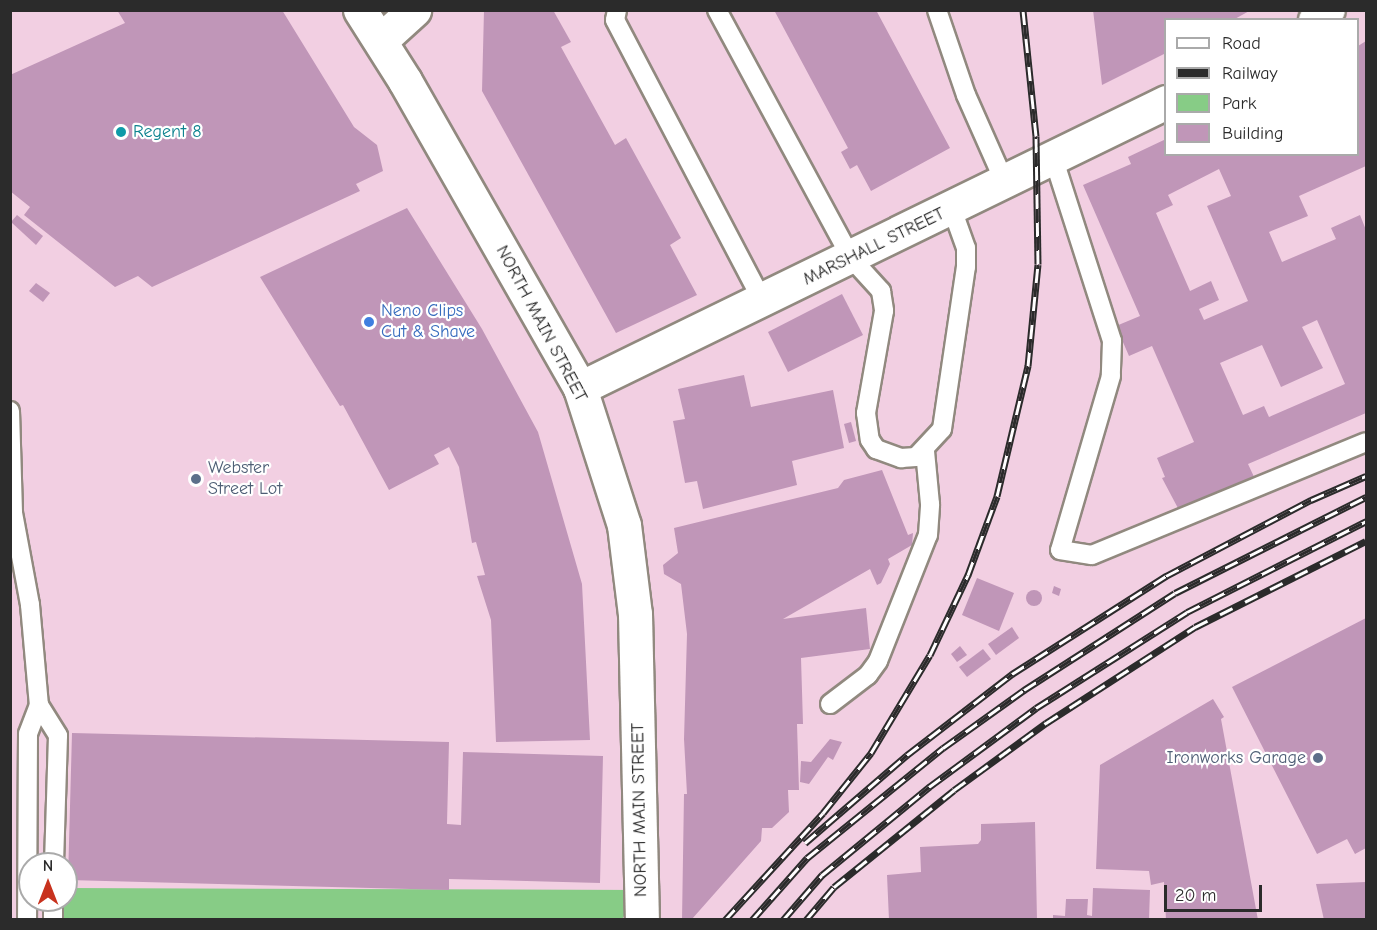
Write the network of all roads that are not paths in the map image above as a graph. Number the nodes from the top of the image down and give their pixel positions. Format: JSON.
{"nodes":[{"id":1,"x":360,"y":10,"type":"edge"},
{"id":2,"x":414,"y":10,"type":"edge"},
{"id":3,"x":618,"y":10,"type":"edge"},
{"id":4,"x":717,"y":10,"type":"edge"},
{"id":5,"x":937,"y":10,"type":"edge"},
{"id":6,"x":381,"y":40,"type":"junction"},
{"id":7,"x":1164,"y":103,"type":"edge"},
{"id":8,"x":1054,"y":160,"type":"junction"},
{"id":9,"x":1005,"y":183,"type":"junction"},
{"id":10,"x":952,"y":209,"type":"junction"},
{"id":11,"x":851,"y":258,"type":"junction"},
{"id":12,"x":762,"y":300,"type":"junction"},
{"id":13,"x":580,"y":388,"type":"junction"},
{"id":14,"x":10,"y":411,"type":"edge"},
{"id":15,"x":11,"y":417,"type":"edge"},
{"id":16,"x":1366,"y":442,"type":"edge"},
{"id":17,"x":924,"y":451,"type":"junction"},
{"id":18,"x":830,"y":704,"type":"dead end"},
{"id":19,"x":39,"y":705,"type":"junction"},
{"id":20,"x":54,"y":852,"type":"edge"},
{"id":21,"x":27,"y":920,"type":"edge"},
{"id":22,"x":642,"y":920,"type":"edge"}],
"edges":[{"from":1,"to":6,"type":"main road","name":"NORTH MAIN STREET"},
{"from":2,"to":6,"type":"main road"},
{"from":3,"to":12,"type":"lane"},
{"from":4,"to":11,"type":"lane"},
{"from":5,"to":9,"type":"lane"},
{"from":6,"to":13,"type":"main road","name":"NORTH MAIN STREET"},
{"from":7,"to":8,"type":"main road","name":"MARSHALL STREET"},
{"from":8,"to":9,"type":"main road","name":"MARSHALL STREET"},
{"from":8,"to":16,"type":"lane"},
{"from":9,"to":10,"type":"main road","name":"MARSHALL STREET"},
{"from":10,"to":11,"type":"main road","name":"MARSHALL STREET"},
{"from":10,"to":17,"type":"lane"},
{"from":11,"to":12,"type":"main road","name":"MARSHALL STREET"},
{"from":11,"to":17,"type":"lane"},
{"from":12,"to":13,"type":"main road","name":"MARSHALL STREET"},
{"from":13,"to":22,"type":"main road","name":"NORTH MAIN STREET"},
{"from":14,"to":15,"type":"lane"},
{"from":15,"to":19,"type":"lane"},
{"from":17,"to":18,"type":"lane"},
{"from":19,"to":20,"type":"lane"},
{"from":19,"to":21,"type":"lane"}]}
